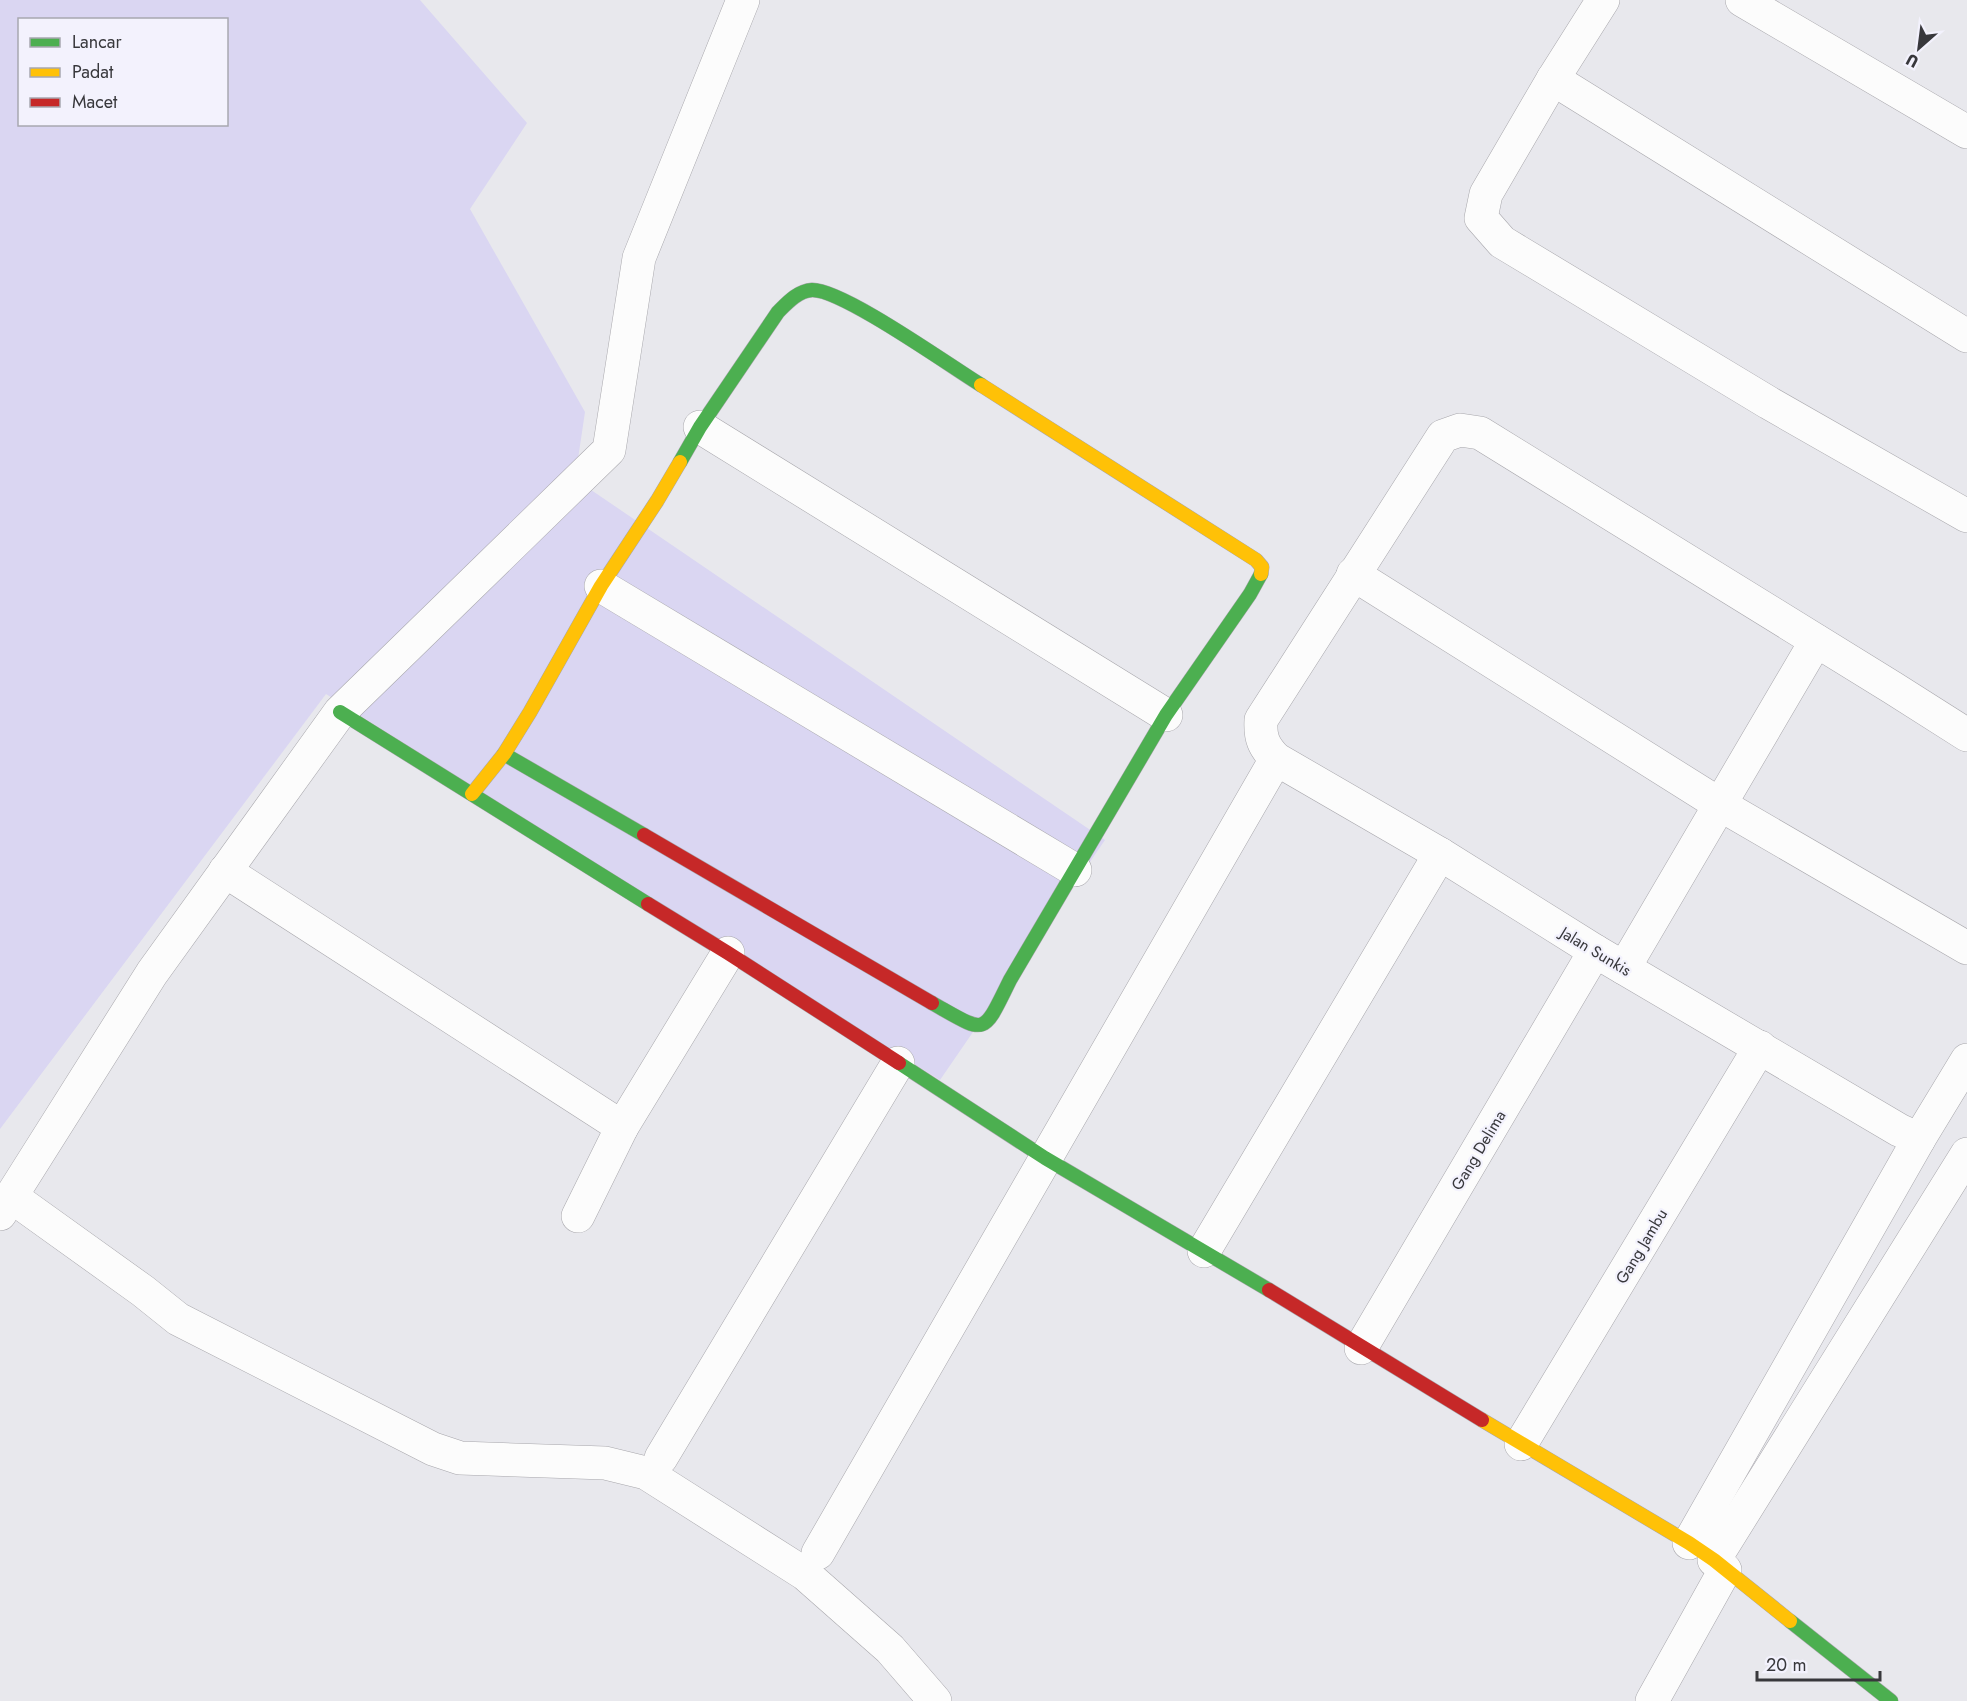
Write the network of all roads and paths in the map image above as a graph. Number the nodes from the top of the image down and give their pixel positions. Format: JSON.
{"nodes":[{"id":1,"x":743,"y":0,"type":"edge"},
{"id":2,"x":1603,"y":0,"type":"edge"},
{"id":3,"x":1742,"y":0,"type":"edge"},
{"id":4,"x":1553,"y":79,"type":"junction"},
{"id":5,"x":1967,"y":132,"type":"edge"},
{"id":6,"x":1967,"y":336,"type":"edge"},
{"id":7,"x":700,"y":427,"type":"junction"},
{"id":8,"x":1967,"y":516,"type":"edge"},
{"id":9,"x":1353,"y":574,"type":"junction"},
{"id":10,"x":601,"y":586,"type":"junction"},
{"id":11,"x":1816,"y":641,"type":"junction"},
{"id":12,"x":340,"y":712,"type":"junction"},
{"id":13,"x":1166,"y":715,"type":"junction"},
{"id":14,"x":1967,"y":735,"type":"edge"},
{"id":15,"x":504,"y":754,"type":"junction"},
{"id":16,"x":1276,"y":759,"type":"junction"},
{"id":17,"x":472,"y":794,"type":"junction"},
{"id":18,"x":1719,"y":804,"type":"junction"},
{"id":19,"x":1440,"y":854,"type":"junction"},
{"id":20,"x":1075,"y":870,"type":"junction"},
{"id":21,"x":225,"y":871,"type":"junction"},
{"id":22,"x":1967,"y":948,"type":"edge"},
{"id":23,"x":1595,"y":951,"type":"junction"},
{"id":24,"x":728,"y":953,"type":"junction"},
{"id":25,"x":1624,"y":968,"type":"junction"},
{"id":26,"x":1760,"y":1047,"type":"junction"},
{"id":27,"x":898,"y":1063,"type":"junction"},
{"id":28,"x":1964,"y":1070,"type":"edge"},
{"id":29,"x":622,"y":1127,"type":"junction"},
{"id":30,"x":1919,"y":1139,"type":"junction"},
{"id":31,"x":1967,"y":1154,"type":"edge"},
{"id":32,"x":1045,"y":1158,"type":"junction"},
{"id":33,"x":6,"y":1206,"type":"edge"},
{"id":34,"x":578,"y":1216,"type":"dead end"},
{"id":35,"x":1204,"y":1251,"type":"junction"},
{"id":36,"x":1361,"y":1347,"type":"junction"},
{"id":37,"x":1521,"y":1444,"type":"junction"},
{"id":38,"x":661,"y":1458,"type":"dead end"},
{"id":39,"x":818,"y":1553,"type":"dead end"},
{"id":40,"x":1710,"y":1558,"type":"junction"},
{"id":41,"x":934,"y":1701,"type":"edge"},
{"id":42,"x":1652,"y":1701,"type":"edge"},
{"id":43,"x":1891,"y":1701,"type":"edge"}],
"edges":[{"from":1,"to":12,"type":"street"},
{"from":2,"to":4,"type":"street"},
{"from":3,"to":5,"type":"street"},
{"from":4,"to":6,"type":"street"},
{"from":4,"to":8,"type":"street"},
{"from":7,"to":10,"type":"street"},
{"from":7,"to":13,"type":"street"},
{"from":7,"to":13,"type":"street"},
{"from":9,"to":11,"type":"street"},
{"from":9,"to":16,"type":"street"},
{"from":9,"to":18,"type":"street"},
{"from":10,"to":15,"type":"street"},
{"from":10,"to":20,"type":"street"},
{"from":11,"to":14,"type":"street"},
{"from":11,"to":18,"type":"street"},
{"from":12,"to":17,"type":"street"},
{"from":12,"to":21,"type":"street"},
{"from":13,"to":20,"type":"street"},
{"from":15,"to":17,"type":"street"},
{"from":15,"to":20,"type":"street"},
{"from":16,"to":19,"type":"street","name":"Jalan Sunkis"},
{"from":16,"to":32,"type":"street"},
{"from":17,"to":24,"type":"street"},
{"from":18,"to":22,"type":"street"},
{"from":18,"to":25,"type":"street"},
{"from":19,"to":23,"type":"street","name":"Jalan Sunkis"},
{"from":19,"to":35,"type":"street"},
{"from":21,"to":29,"type":"street"},
{"from":21,"to":33,"type":"street"},
{"from":23,"to":25,"type":"street","name":"Jalan Sunkis"},
{"from":23,"to":36,"type":"street","name":"Gang Delima"},
{"from":24,"to":27,"type":"street"},
{"from":24,"to":29,"type":"street"},
{"from":25,"to":26,"type":"street","name":"Jalan Sunkis"},
{"from":26,"to":30,"type":"street","name":"Jalan Sunkis"},
{"from":26,"to":37,"type":"street","name":"Gang Jambu"},
{"from":27,"to":32,"type":"street"},
{"from":27,"to":38,"type":"street"},
{"from":28,"to":30,"type":"street"},
{"from":29,"to":34,"type":"street"},
{"from":30,"to":40,"type":"street"},
{"from":31,"to":40,"type":"street"},
{"from":32,"to":35,"type":"street"},
{"from":32,"to":39,"type":"street"},
{"from":33,"to":41,"type":"street"},
{"from":35,"to":36,"type":"street"},
{"from":36,"to":37,"type":"street"},
{"from":37,"to":40,"type":"street"},
{"from":40,"to":42,"type":"street"},
{"from":40,"to":43,"type":"street"}]}
